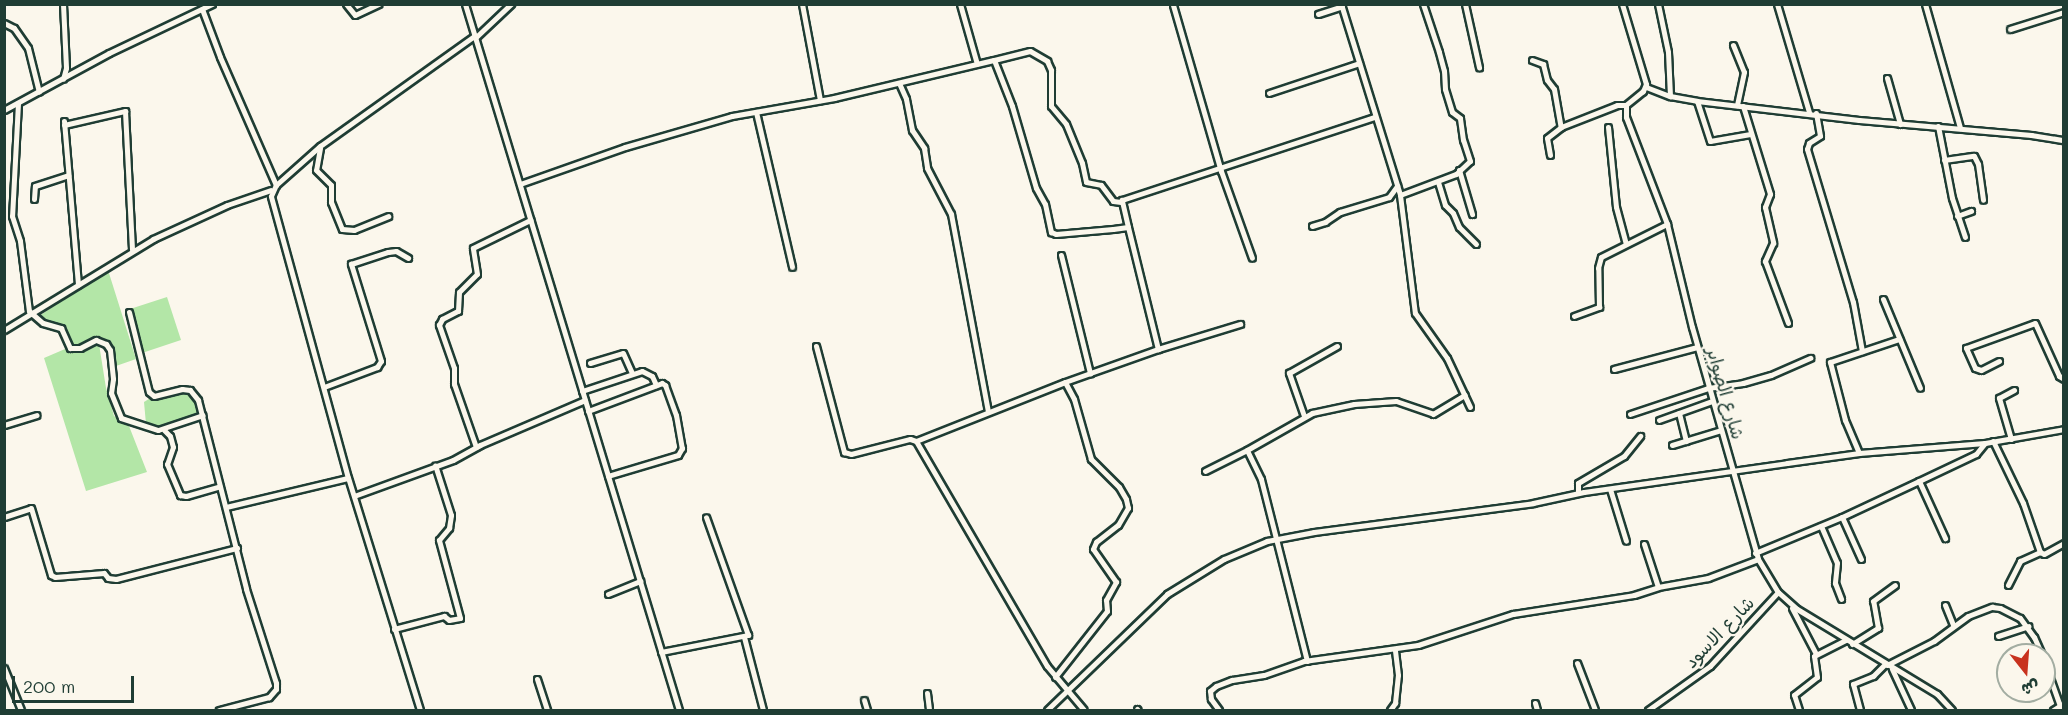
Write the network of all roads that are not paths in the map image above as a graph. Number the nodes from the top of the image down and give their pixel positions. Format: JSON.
{"nodes":[{"id":1,"x":63,"y":4,"type":"edge"},
{"id":2,"x":212,"y":4,"type":"edge"},
{"id":3,"x":346,"y":4,"type":"edge"},
{"id":4,"x":380,"y":4,"type":"edge"},
{"id":5,"x":465,"y":4,"type":"edge"},
{"id":6,"x":511,"y":4,"type":"edge"},
{"id":7,"x":802,"y":4,"type":"edge"},
{"id":8,"x":960,"y":4,"type":"edge"},
{"id":9,"x":1423,"y":4,"type":"edge"},
{"id":10,"x":1465,"y":4,"type":"edge"},
{"id":11,"x":1632,"y":4,"type":"edge"},
{"id":12,"x":1658,"y":4,"type":"edge"},
{"id":13,"x":1777,"y":4,"type":"edge"},
{"id":14,"x":1925,"y":4,"type":"edge"},
{"id":15,"x":1173,"y":5,"type":"edge"},
{"id":16,"x":1342,"y":5,"type":"edge"},
{"id":17,"x":1622,"y":6,"type":"edge"},
{"id":18,"x":202,"y":9,"type":"junction"},
{"id":19,"x":2064,"y":12,"type":"edge"},
{"id":20,"x":1318,"y":14,"type":"dead end"},
{"id":21,"x":4,"y":23,"type":"edge"},
{"id":22,"x":2010,"y":29,"type":"dead end"},
{"id":23,"x":474,"y":37,"type":"junction"},
{"id":24,"x":1733,"y":45,"type":"dead end"},
{"id":25,"x":994,"y":60,"type":"junction"},
{"id":26,"x":1532,"y":60,"type":"dead end"},
{"id":27,"x":977,"y":63,"type":"junction"},
{"id":28,"x":1359,"y":63,"type":"junction"},
{"id":29,"x":1479,"y":67,"type":"dead end"},
{"id":30,"x":1887,"y":78,"type":"dead end"},
{"id":31,"x":63,"y":81,"type":"junction"},
{"id":32,"x":899,"y":83,"type":"junction"},
{"id":33,"x":1646,"y":87,"type":"junction"},
{"id":34,"x":39,"y":92,"type":"junction"},
{"id":35,"x":1269,"y":93,"type":"dead end"},
{"id":36,"x":1670,"y":96,"type":"junction"},
{"id":37,"x":820,"y":100,"type":"junction"},
{"id":38,"x":1697,"y":101,"type":"junction"},
{"id":39,"x":18,"y":103,"type":"junction"},
{"id":40,"x":1626,"y":105,"type":"junction"},
{"id":41,"x":1740,"y":106,"type":"junction"},
{"id":42,"x":4,"y":110,"type":"edge"},
{"id":43,"x":756,"y":111,"type":"junction"},
{"id":44,"x":1813,"y":113,"type":"junction"},
{"id":45,"x":1375,"y":117,"type":"junction"},
{"id":46,"x":1900,"y":124,"type":"junction"},
{"id":47,"x":1608,"y":126,"type":"dead end"},
{"id":48,"x":1938,"y":126,"type":"junction"},
{"id":49,"x":1561,"y":127,"type":"junction"},
{"id":50,"x":1960,"y":128,"type":"junction"},
{"id":51,"x":1750,"y":134,"type":"junction"},
{"id":52,"x":2064,"y":140,"type":"edge"},
{"id":53,"x":320,"y":146,"type":"junction"},
{"id":54,"x":1550,"y":155,"type":"dead end"},
{"id":55,"x":1944,"y":160,"type":"junction"},
{"id":56,"x":1220,"y":167,"type":"junction"},
{"id":57,"x":1459,"y":170,"type":"junction"},
{"id":58,"x":68,"y":175,"type":"junction"},
{"id":59,"x":1438,"y":182,"type":"junction"},
{"id":60,"x":520,"y":184,"type":"junction"},
{"id":61,"x":276,"y":185,"type":"junction"},
{"id":62,"x":1397,"y":186,"type":"junction"},
{"id":63,"x":271,"y":190,"type":"junction"},
{"id":64,"x":1400,"y":195,"type":"junction"},
{"id":65,"x":34,"y":200,"type":"dead end"},
{"id":66,"x":1983,"y":201,"type":"dead end"},
{"id":67,"x":1121,"y":202,"type":"junction"},
{"id":68,"x":1971,"y":211,"type":"dead end"},
{"id":69,"x":1472,"y":214,"type":"dead end"},
{"id":70,"x":388,"y":216,"type":"dead end"},
{"id":71,"x":1957,"y":216,"type":"junction"},
{"id":72,"x":530,"y":220,"type":"junction"},
{"id":73,"x":1667,"y":224,"type":"junction"},
{"id":74,"x":1312,"y":226,"type":"dead end"},
{"id":75,"x":1128,"y":227,"type":"junction"},
{"id":76,"x":1965,"y":237,"type":"dead end"},
{"id":77,"x":1476,"y":244,"type":"dead end"},
{"id":78,"x":1626,"y":244,"type":"junction"},
{"id":79,"x":132,"y":250,"type":"junction"},
{"id":80,"x":1061,"y":255,"type":"dead end"},
{"id":81,"x":408,"y":258,"type":"dead end"},
{"id":82,"x":1252,"y":258,"type":"dead end"},
{"id":83,"x":792,"y":267,"type":"dead end"},
{"id":84,"x":78,"y":284,"type":"junction"},
{"id":85,"x":1883,"y":298,"type":"dead end"},
{"id":86,"x":129,"y":312,"type":"dead end"},
{"id":87,"x":33,"y":314,"type":"junction"},
{"id":88,"x":1574,"y":316,"type":"dead end"},
{"id":89,"x":1788,"y":323,"type":"dead end"},
{"id":90,"x":1240,"y":324,"type":"dead end"},
{"id":91,"x":4,"y":330,"type":"edge"},
{"id":92,"x":1899,"y":339,"type":"junction"},
{"id":93,"x":816,"y":346,"type":"dead end"},
{"id":94,"x":1337,"y":346,"type":"dead end"},
{"id":95,"x":1697,"y":347,"type":"junction"},
{"id":96,"x":1158,"y":349,"type":"junction"},
{"id":97,"x":1862,"y":351,"type":"junction"},
{"id":98,"x":1810,"y":358,"type":"dead end"},
{"id":99,"x":1999,"y":361,"type":"dead end"},
{"id":100,"x":590,"y":363,"type":"dead end"},
{"id":101,"x":1614,"y":369,"type":"dead end"},
{"id":102,"x":632,"y":373,"type":"junction"},
{"id":103,"x":1090,"y":373,"type":"junction"},
{"id":104,"x":2064,"y":379,"type":"edge"},
{"id":105,"x":1065,"y":382,"type":"junction"},
{"id":106,"x":656,"y":385,"type":"junction"},
{"id":107,"x":324,"y":387,"type":"junction"},
{"id":108,"x":1708,"y":388,"type":"junction"},
{"id":109,"x":1920,"y":388,"type":"dead end"},
{"id":110,"x":2014,"y":390,"type":"dead end"},
{"id":111,"x":582,"y":391,"type":"junction"},
{"id":112,"x":1465,"y":395,"type":"junction"},
{"id":113,"x":585,"y":400,"type":"junction"},
{"id":114,"x":1712,"y":401,"type":"junction"},
{"id":115,"x":1470,"y":407,"type":"dead end"},
{"id":116,"x":588,"y":411,"type":"junction"},
{"id":117,"x":988,"y":411,"type":"junction"},
{"id":118,"x":1679,"y":413,"type":"junction"},
{"id":119,"x":1630,"y":414,"type":"dead end"},
{"id":120,"x":36,"y":415,"type":"dead end"},
{"id":121,"x":203,"y":415,"type":"junction"},
{"id":122,"x":1304,"y":416,"type":"junction"},
{"id":123,"x":1659,"y":420,"type":"dead end"},
{"id":124,"x":4,"y":425,"type":"edge"},
{"id":125,"x":2064,"y":429,"type":"edge"},
{"id":126,"x":164,"y":430,"type":"junction"},
{"id":127,"x":1721,"y":430,"type":"junction"},
{"id":128,"x":1640,"y":436,"type":"dead end"},
{"id":129,"x":2011,"y":439,"type":"junction"},
{"id":130,"x":916,"y":441,"type":"junction"},
{"id":131,"x":1686,"y":441,"type":"junction"},
{"id":132,"x":1993,"y":441,"type":"junction"},
{"id":133,"x":1985,"y":443,"type":"junction"},
{"id":134,"x":1672,"y":445,"type":"dead end"},
{"id":135,"x":476,"y":447,"type":"junction"},
{"id":136,"x":1247,"y":450,"type":"junction"},
{"id":137,"x":1858,"y":453,"type":"junction"},
{"id":138,"x":435,"y":465,"type":"junction"},
{"id":139,"x":1205,"y":471,"type":"dead end"},
{"id":140,"x":1734,"y":472,"type":"junction"},
{"id":141,"x":609,"y":476,"type":"junction"},
{"id":142,"x":348,"y":478,"type":"junction"},
{"id":143,"x":1919,"y":481,"type":"junction"},
{"id":144,"x":220,"y":486,"type":"junction"},
{"id":145,"x":1610,"y":489,"type":"junction"},
{"id":146,"x":1578,"y":493,"type":"junction"},
{"id":147,"x":354,"y":496,"type":"junction"},
{"id":148,"x":226,"y":507,"type":"junction"},
{"id":149,"x":4,"y":517,"type":"edge"},
{"id":150,"x":706,"y":517,"type":"dead end"},
{"id":151,"x":1842,"y":517,"type":"junction"},
{"id":152,"x":1821,"y":526,"type":"junction"},
{"id":153,"x":1945,"y":538,"type":"dead end"},
{"id":154,"x":1276,"y":539,"type":"junction"},
{"id":155,"x":1626,"y":541,"type":"dead end"},
{"id":156,"x":2064,"y":543,"type":"edge"},
{"id":157,"x":1644,"y":544,"type":"dead end"},
{"id":158,"x":237,"y":548,"type":"junction"},
{"id":159,"x":2040,"y":552,"type":"junction"},
{"id":160,"x":1755,"y":553,"type":"junction"},
{"id":161,"x":1758,"y":559,"type":"junction"},
{"id":162,"x":1861,"y":560,"type":"dead end"},
{"id":163,"x":640,"y":580,"type":"junction"},
{"id":164,"x":1895,"y":585,"type":"dead end"},
{"id":165,"x":2008,"y":585,"type":"dead end"},
{"id":166,"x":1658,"y":587,"type":"junction"},
{"id":167,"x":1778,"y":592,"type":"junction"},
{"id":168,"x":608,"y":594,"type":"dead end"},
{"id":169,"x":1841,"y":599,"type":"dead end"},
{"id":170,"x":1791,"y":604,"type":"junction"},
{"id":171,"x":1946,"y":606,"type":"dead end"},
{"id":172,"x":1953,"y":625,"type":"junction"},
{"id":173,"x":2028,"y":626,"type":"junction"},
{"id":174,"x":394,"y":629,"type":"junction"},
{"id":175,"x":1998,"y":636,"type":"dead end"},
{"id":176,"x":744,"y":638,"type":"junction"},
{"id":177,"x":1846,"y":640,"type":"junction"},
{"id":178,"x":2036,"y":643,"type":"edge"},
{"id":179,"x":1852,"y":644,"type":"junction"},
{"id":180,"x":1395,"y":649,"type":"junction"},
{"id":181,"x":661,"y":652,"type":"junction"},
{"id":182,"x":1816,"y":654,"type":"junction"},
{"id":183,"x":1307,"y":660,"type":"junction"},
{"id":184,"x":1577,"y":663,"type":"dead end"},
{"id":185,"x":1888,"y":665,"type":"junction"},
{"id":186,"x":4,"y":668,"type":"edge"},
{"id":187,"x":1054,"y":677,"type":"junction"},
{"id":188,"x":537,"y":679,"type":"dead end"},
{"id":189,"x":1066,"y":691,"type":"junction"},
{"id":190,"x":927,"y":693,"type":"dead end"},
{"id":191,"x":864,"y":700,"type":"dead end"},
{"id":192,"x":1535,"y":703,"type":"dead end"},
{"id":193,"x":21,"y":711,"type":"edge"},
{"id":194,"x":219,"y":711,"type":"edge"},
{"id":195,"x":420,"y":711,"type":"edge"},
{"id":196,"x":547,"y":711,"type":"edge"},
{"id":197,"x":679,"y":711,"type":"edge"},
{"id":198,"x":763,"y":711,"type":"edge"},
{"id":199,"x":867,"y":711,"type":"edge"},
{"id":200,"x":929,"y":711,"type":"edge"},
{"id":201,"x":1047,"y":711,"type":"edge"},
{"id":202,"x":1084,"y":711,"type":"edge"},
{"id":203,"x":1219,"y":711,"type":"edge"},
{"id":204,"x":1390,"y":711,"type":"edge"},
{"id":205,"x":1537,"y":711,"type":"edge"},
{"id":206,"x":1595,"y":711,"type":"edge"},
{"id":207,"x":1648,"y":711,"type":"edge"},
{"id":208,"x":1799,"y":711,"type":"edge"},
{"id":209,"x":1860,"y":711,"type":"edge"},
{"id":210,"x":1911,"y":711,"type":"edge"},
{"id":211,"x":1952,"y":711,"type":"edge"}],
"edges":[{"from":1,"to":31,"type":"street"},
{"from":2,"to":18,"type":"street"},
{"from":3,"to":4,"type":"street"},
{"from":5,"to":23,"type":"street"},
{"from":6,"to":23,"type":"street"},
{"from":7,"to":37,"type":"street"},
{"from":8,"to":27,"type":"street"},
{"from":9,"to":57,"type":"street"},
{"from":10,"to":29,"type":"street"},
{"from":11,"to":17,"type":"street"},
{"from":12,"to":36,"type":"street"},
{"from":13,"to":44,"type":"street"},
{"from":14,"to":50,"type":"street"},
{"from":15,"to":56,"type":"street"},
{"from":16,"to":20,"type":"street"},
{"from":16,"to":28,"type":"street"},
{"from":17,"to":33,"type":"street"},
{"from":18,"to":31,"type":"street"},
{"from":18,"to":61,"type":"street"},
{"from":19,"to":22,"type":"street"},
{"from":21,"to":34,"type":"street"},
{"from":23,"to":53,"type":"street"},
{"from":23,"to":60,"type":"street"},
{"from":24,"to":41,"type":"street"},
{"from":25,"to":27,"type":"street"},
{"from":25,"to":67,"type":"street"},
{"from":25,"to":75,"type":"street"},
{"from":26,"to":49,"type":"street"},
{"from":27,"to":32,"type":"street"},
{"from":28,"to":35,"type":"street"},
{"from":28,"to":45,"type":"street"},
{"from":30,"to":46,"type":"street"},
{"from":31,"to":34,"type":"street"},
{"from":32,"to":37,"type":"street"},
{"from":32,"to":117,"type":"street"},
{"from":33,"to":36,"type":"street"},
{"from":33,"to":40,"type":"street"},
{"from":34,"to":39,"type":"street"},
{"from":36,"to":38,"type":"street"},
{"from":37,"to":43,"type":"street"},
{"from":38,"to":41,"type":"street"},
{"from":38,"to":51,"type":"street"},
{"from":39,"to":42,"type":"street"},
{"from":39,"to":87,"type":"street"},
{"from":40,"to":49,"type":"street"},
{"from":40,"to":73,"type":"street","name":"شارع الصوابر"},
{"from":41,"to":44,"type":"street"},
{"from":41,"to":51,"type":"street"},
{"from":43,"to":60,"type":"street"},
{"from":43,"to":83,"type":"street"},
{"from":44,"to":46,"type":"street"},
{"from":44,"to":97,"type":"street"},
{"from":45,"to":56,"type":"street"},
{"from":45,"to":62,"type":"street"},
{"from":46,"to":48,"type":"street"},
{"from":47,"to":78,"type":"street"},
{"from":48,"to":50,"type":"street"},
{"from":48,"to":55,"type":"street"},
{"from":49,"to":54,"type":"street"},
{"from":50,"to":52,"type":"street"},
{"from":51,"to":89,"type":"street"},
{"from":53,"to":61,"type":"street"},
{"from":53,"to":70,"type":"street"},
{"from":55,"to":66,"type":"street"},
{"from":55,"to":71,"type":"street"},
{"from":56,"to":67,"type":"street"},
{"from":56,"to":82,"type":"street"},
{"from":57,"to":59,"type":"street"},
{"from":57,"to":69,"type":"street"},
{"from":58,"to":65,"type":"street"},
{"from":58,"to":79,"type":"street"},
{"from":58,"to":84,"type":"street"},
{"from":59,"to":64,"type":"street"},
{"from":59,"to":77,"type":"street"},
{"from":60,"to":72,"type":"street"},
{"from":61,"to":63,"type":"street"},
{"from":62,"to":64,"type":"street"},
{"from":62,"to":74,"type":"street"},
{"from":63,"to":79,"type":"street"},
{"from":63,"to":107,"type":"street"},
{"from":64,"to":112,"type":"street"},
{"from":67,"to":75,"type":"street"},
{"from":68,"to":71,"type":"street"},
{"from":71,"to":76,"type":"street"},
{"from":72,"to":111,"type":"street"},
{"from":72,"to":135,"type":"street"},
{"from":73,"to":78,"type":"street"},
{"from":73,"to":95,"type":"street","name":"شارع الصوابر"},
{"from":75,"to":96,"type":"street"},
{"from":78,"to":88,"type":"street"},
{"from":79,"to":84,"type":"street"},
{"from":80,"to":103,"type":"street"},
{"from":81,"to":107,"type":"street"},
{"from":84,"to":87,"type":"street"},
{"from":85,"to":92,"type":"street"},
{"from":86,"to":121,"type":"street"},
{"from":87,"to":91,"type":"street"},
{"from":87,"to":126,"type":"street"},
{"from":90,"to":96,"type":"street"},
{"from":92,"to":97,"type":"street"},
{"from":92,"to":109,"type":"street"},
{"from":93,"to":130,"type":"street"},
{"from":94,"to":122,"type":"street"},
{"from":95,"to":101,"type":"street"},
{"from":95,"to":108,"type":"street","name":"شارع الصوابر"},
{"from":96,"to":103,"type":"street"},
{"from":97,"to":137,"type":"street"},
{"from":98,"to":108,"type":"street"},
{"from":99,"to":104,"type":"street"},
{"from":100,"to":102,"type":"street"},
{"from":102,"to":106,"type":"street"},
{"from":102,"to":111,"type":"street"},
{"from":103,"to":105,"type":"street"},
{"from":105,"to":117,"type":"street"},
{"from":105,"to":187,"type":"street"},
{"from":106,"to":116,"type":"street"},
{"from":106,"to":141,"type":"street"},
{"from":107,"to":142,"type":"street"},
{"from":108,"to":114,"type":"street","name":"شارع الصوابر"},
{"from":108,"to":119,"type":"street"},
{"from":110,"to":129,"type":"street"},
{"from":111,"to":113,"type":"street"},
{"from":112,"to":115,"type":"street"},
{"from":112,"to":122,"type":"street"},
{"from":113,"to":116,"type":"street"},
{"from":113,"to":135,"type":"street"},
{"from":114,"to":118,"type":"street"},
{"from":114,"to":127,"type":"street","name":"شارع الصوابر"},
{"from":116,"to":141,"type":"street"},
{"from":117,"to":130,"type":"street"},
{"from":118,"to":123,"type":"street"},
{"from":118,"to":131,"type":"street"},
{"from":120,"to":124,"type":"street"},
{"from":121,"to":126,"type":"street"},
{"from":121,"to":144,"type":"street"},
{"from":122,"to":136,"type":"street"},
{"from":125,"to":129,"type":"street"},
{"from":126,"to":144,"type":"street"},
{"from":127,"to":131,"type":"street"},
{"from":127,"to":140,"type":"street","name":"شارع الصوابر"},
{"from":128,"to":146,"type":"street"},
{"from":129,"to":132,"type":"street"},
{"from":130,"to":187,"type":"street"},
{"from":131,"to":134,"type":"street"},
{"from":132,"to":133,"type":"street"},
{"from":132,"to":159,"type":"street"},
{"from":133,"to":137,"type":"street"},
{"from":133,"to":143,"type":"street"},
{"from":135,"to":138,"type":"street"},
{"from":136,"to":139,"type":"street"},
{"from":136,"to":154,"type":"street"},
{"from":137,"to":140,"type":"street"},
{"from":138,"to":147,"type":"street"},
{"from":138,"to":174,"type":"street"},
{"from":140,"to":145,"type":"street"},
{"from":140,"to":160,"type":"street","name":"شارع الصوابر"},
{"from":141,"to":163,"type":"street"},
{"from":142,"to":147,"type":"street"},
{"from":142,"to":148,"type":"street"},
{"from":143,"to":151,"type":"street"},
{"from":143,"to":153,"type":"street"},
{"from":144,"to":148,"type":"street"},
{"from":145,"to":146,"type":"street"},
{"from":145,"to":155,"type":"street"},
{"from":146,"to":154,"type":"street"},
{"from":147,"to":174,"type":"street"},
{"from":148,"to":158,"type":"street"},
{"from":149,"to":158,"type":"street"},
{"from":150,"to":176,"type":"street"},
{"from":151,"to":152,"type":"street"},
{"from":151,"to":162,"type":"street"},
{"from":152,"to":160,"type":"street"},
{"from":152,"to":169,"type":"street"},
{"from":154,"to":183,"type":"street"},
{"from":154,"to":189,"type":"street"},
{"from":156,"to":159,"type":"street"},
{"from":157,"to":166,"type":"street"},
{"from":158,"to":194,"type":"street"},
{"from":159,"to":165,"type":"street"},
{"from":160,"to":161,"type":"street","name":"شارع الصوابر"},
{"from":161,"to":166,"type":"street"},
{"from":161,"to":167,"type":"street","name":"شارع الصوابر"},
{"from":163,"to":168,"type":"street"},
{"from":163,"to":181,"type":"street"},
{"from":164,"to":179,"type":"street"},
{"from":166,"to":180,"type":"street"},
{"from":167,"to":170,"type":"street","name":"شارع الصوابر"},
{"from":167,"to":207,"type":"street","name":"شارع الاسود"},
{"from":170,"to":177,"type":"street","name":"شارع الصوابر"},
{"from":170,"to":182,"type":"street"},
{"from":171,"to":172,"type":"street"},
{"from":172,"to":173,"type":"street"},
{"from":172,"to":185,"type":"street"},
{"from":173,"to":175,"type":"street"},
{"from":173,"to":178,"type":"street"},
{"from":174,"to":195,"type":"street"},
{"from":176,"to":181,"type":"street"},
{"from":176,"to":198,"type":"street"},
{"from":177,"to":179,"type":"street","name":"شارع الصوابر"},
{"from":177,"to":182,"type":"street"},
{"from":179,"to":185,"type":"street","name":"شارع الصوابر"},
{"from":180,"to":183,"type":"street"},
{"from":180,"to":204,"type":"street"},
{"from":181,"to":197,"type":"street"},
{"from":182,"to":208,"type":"street"},
{"from":183,"to":203,"type":"street"},
{"from":184,"to":206,"type":"street"},
{"from":185,"to":209,"type":"street"},
{"from":185,"to":210,"type":"street"},
{"from":185,"to":211,"type":"street","name":"شارع الصوابر"},
{"from":186,"to":193,"type":"street"},
{"from":187,"to":189,"type":"street"},
{"from":188,"to":196,"type":"street"},
{"from":189,"to":201,"type":"street"},
{"from":189,"to":202,"type":"street"},
{"from":190,"to":200,"type":"street"},
{"from":191,"to":199,"type":"street"},
{"from":192,"to":205,"type":"street"}]}
